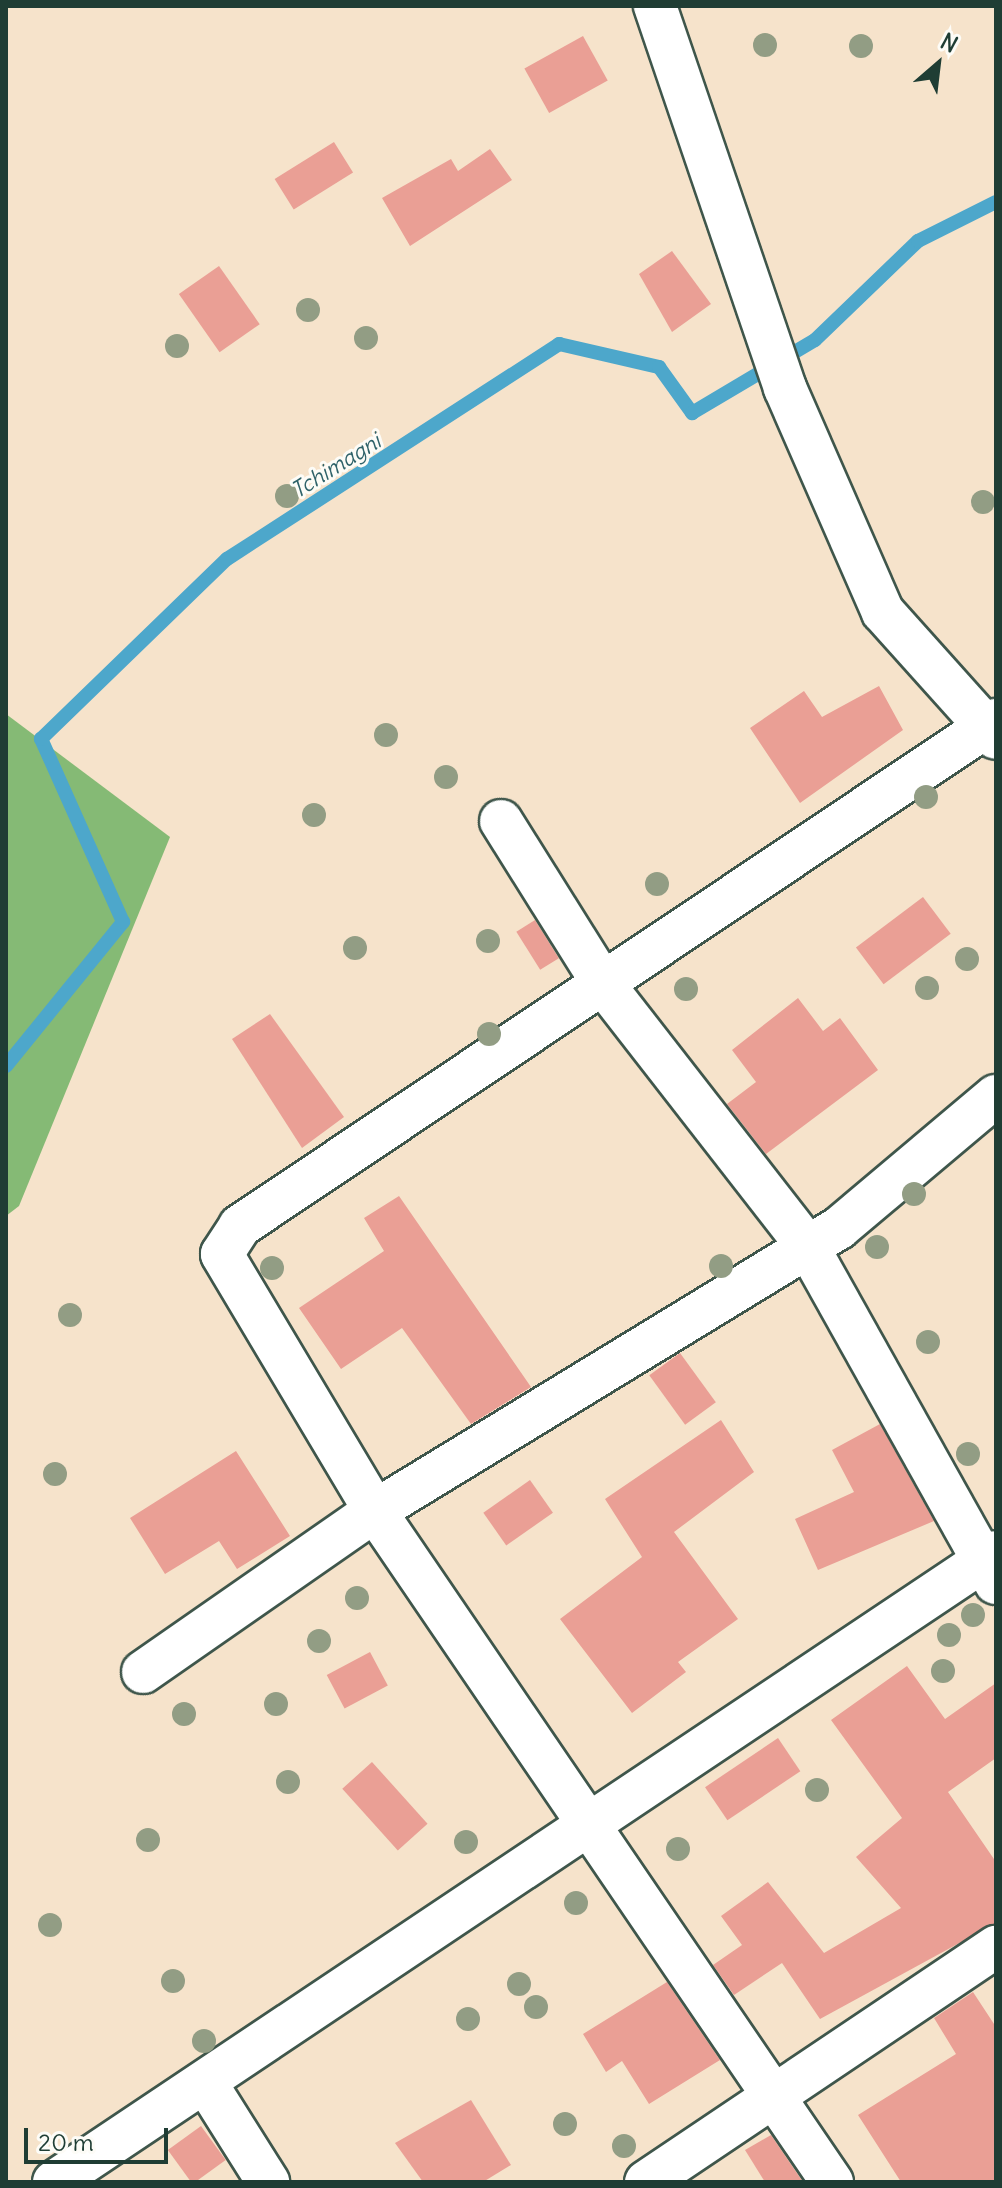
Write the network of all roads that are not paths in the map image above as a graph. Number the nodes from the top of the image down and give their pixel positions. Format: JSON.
{"nodes":[{"id":1,"x":655,"y":6,"type":"edge"},
{"id":2,"x":993,"y":728,"type":"edge"},
{"id":3,"x":501,"y":821,"type":"dead end"},
{"id":4,"x":604,"y":985,"type":"junction"},
{"id":5,"x":996,"y":1096,"type":"edge"},
{"id":6,"x":808,"y":1247,"type":"junction"},
{"id":7,"x":375,"y":1511,"type":"junction"},
{"id":8,"x":991,"y":1565,"type":"edge"},
{"id":9,"x":143,"y":1672,"type":"dead end"},
{"id":10,"x":587,"y":1829,"type":"junction"},
{"id":11,"x":996,"y":1947,"type":"edge"},
{"id":12,"x":207,"y":2085,"type":"junction"},
{"id":13,"x":775,"y":2097,"type":"junction"},
{"id":14,"x":54,"y":2182,"type":"edge"},
{"id":15,"x":268,"y":2182,"type":"edge"},
{"id":16,"x":646,"y":2182,"type":"edge"},
{"id":17,"x":832,"y":2182,"type":"edge"}],
"edges":[{"from":1,"to":2,"type":"street"},
{"from":2,"to":4,"type":"street"},
{"from":3,"to":4,"type":"street"},
{"from":4,"to":6,"type":"street"},
{"from":4,"to":7,"type":"street"},
{"from":5,"to":6,"type":"street"},
{"from":6,"to":7,"type":"street"},
{"from":6,"to":8,"type":"street"},
{"from":7,"to":9,"type":"street"},
{"from":7,"to":10,"type":"street"},
{"from":8,"to":10,"type":"street"},
{"from":10,"to":12,"type":"street"},
{"from":10,"to":13,"type":"street"},
{"from":11,"to":13,"type":"street"},
{"from":12,"to":14,"type":"street"},
{"from":12,"to":15,"type":"street"},
{"from":13,"to":16,"type":"street"},
{"from":13,"to":17,"type":"street"}]}
